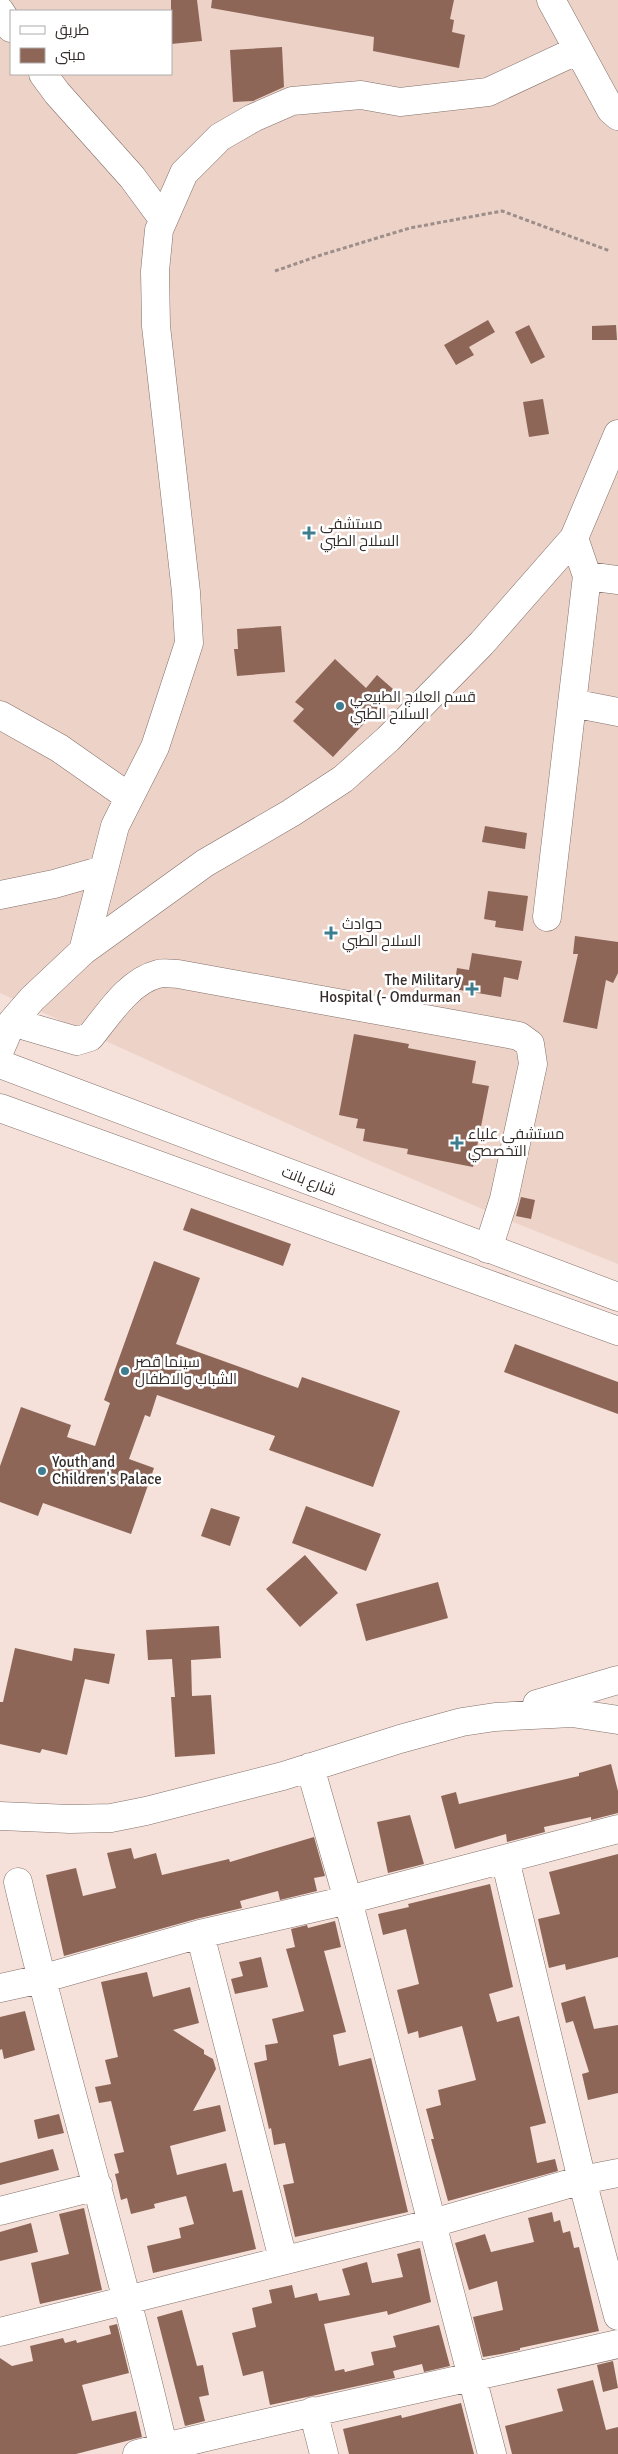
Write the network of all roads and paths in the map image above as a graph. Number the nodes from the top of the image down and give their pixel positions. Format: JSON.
{"nodes":[{"id":1,"x":551,"y":0,"type":"edge"},
{"id":2,"x":0,"y":11,"type":"edge"},
{"id":3,"x":10,"y":26,"type":"edge"},
{"id":4,"x":578,"y":50,"type":"junction"},
{"id":5,"x":44,"y":75,"type":"edge"},
{"id":6,"x":618,"y":116,"type":"edge"},
{"id":7,"x":163,"y":219,"type":"junction"},
{"id":8,"x":610,"y":251,"type":"dead end"},
{"id":9,"x":275,"y":271,"type":"dead end"},
{"id":10,"x":618,"y":434,"type":"edge"},
{"id":11,"x":574,"y":538,"type":"junction"},
{"id":12,"x":586,"y":576,"type":"junction"},
{"id":13,"x":618,"y":580,"type":"edge"},
{"id":14,"x":572,"y":703,"type":"junction"},
{"id":15,"x":618,"y":712,"type":"edge"},
{"id":16,"x":0,"y":715,"type":"edge"},
{"id":17,"x":129,"y":797,"type":"junction"},
{"id":18,"x":104,"y":870,"type":"junction"},
{"id":19,"x":0,"y":895,"type":"edge"},
{"id":20,"x":546,"y":917,"type":"dead end"},
{"id":21,"x":83,"y":951,"type":"junction"},
{"id":22,"x":12,"y":1022,"type":"junction"},
{"id":23,"x":0,"y":1050,"type":"edge"},
{"id":24,"x":0,"y":1064,"type":"edge"},
{"id":25,"x":0,"y":1108,"type":"edge"},
{"id":26,"x":488,"y":1249,"type":"junction"},
{"id":27,"x":618,"y":1297,"type":"edge"},
{"id":28,"x":618,"y":1331,"type":"edge"},
{"id":29,"x":618,"y":1680,"type":"edge"},
{"id":30,"x":495,"y":1717,"type":"junction"},
{"id":31,"x":618,"y":1720,"type":"edge"},
{"id":32,"x":310,"y":1767,"type":"junction"},
{"id":33,"x":0,"y":1816,"type":"edge"},
{"id":34,"x":618,"y":1829,"type":"edge"},
{"id":35,"x":505,"y":1859,"type":"junction"},
{"id":36,"x":18,"y":1882,"type":"dead end"},
{"id":37,"x":348,"y":1900,"type":"junction"},
{"id":38,"x":200,"y":1934,"type":"junction"},
{"id":39,"x":41,"y":1979,"type":"junction"},
{"id":40,"x":0,"y":1988,"type":"edge"},
{"id":41,"x":618,"y":2173,"type":"edge"},
{"id":42,"x":582,"y":2180,"type":"junction"},
{"id":43,"x":98,"y":2186,"type":"junction"},
{"id":44,"x":0,"y":2212,"type":"edge"},
{"id":45,"x":432,"y":2223,"type":"junction"},
{"id":46,"x":283,"y":2259,"type":"junction"},
{"id":47,"x":127,"y":2300,"type":"junction"},
{"id":48,"x":618,"y":2316,"type":"edge"},
{"id":49,"x":0,"y":2332,"type":"edge"},
{"id":50,"x":618,"y":2344,"type":"edge"},
{"id":51,"x":473,"y":2378,"type":"junction"},
{"id":52,"x":313,"y":2410,"type":"junction"},
{"id":53,"x":165,"y":2451,"type":"edge"},
{"id":54,"x":136,"y":2454,"type":"edge"},
{"id":55,"x":324,"y":2454,"type":"edge"},
{"id":56,"x":492,"y":2454,"type":"edge"}],
"edges":[{"from":1,"to":4,"type":"street"},
{"from":2,"to":3,"type":"street"},
{"from":4,"to":6,"type":"street"},
{"from":4,"to":7,"type":"street"},
{"from":5,"to":7,"type":"street"},
{"from":7,"to":17,"type":"street"},
{"from":8,"to":9,"type":"path"},
{"from":10,"to":11,"type":"street"},
{"from":11,"to":12,"type":"street"},
{"from":11,"to":21,"type":"street"},
{"from":12,"to":13,"type":"street"},
{"from":12,"to":14,"type":"street"},
{"from":14,"to":15,"type":"street"},
{"from":14,"to":20,"type":"street"},
{"from":16,"to":17,"type":"street"},
{"from":17,"to":18,"type":"street"},
{"from":18,"to":19,"type":"street"},
{"from":18,"to":21,"type":"street"},
{"from":21,"to":22,"type":"street"},
{"from":22,"to":23,"type":"street"},
{"from":22,"to":26,"type":"street"},
{"from":24,"to":26,"type":"street","name":"شارع بانت"},
{"from":25,"to":28,"type":"street"},
{"from":26,"to":27,"type":"street","name":"شارع بانت"},
{"from":29,"to":30,"type":"street"},
{"from":30,"to":31,"type":"street"},
{"from":30,"to":32,"type":"street"},
{"from":32,"to":33,"type":"street"},
{"from":32,"to":37,"type":"street"},
{"from":34,"to":35,"type":"street"},
{"from":35,"to":37,"type":"street"},
{"from":35,"to":42,"type":"street"},
{"from":36,"to":39,"type":"street"},
{"from":37,"to":38,"type":"street"},
{"from":37,"to":45,"type":"street"},
{"from":38,"to":39,"type":"street"},
{"from":38,"to":46,"type":"street"},
{"from":39,"to":40,"type":"street"},
{"from":39,"to":43,"type":"street"},
{"from":41,"to":42,"type":"street"},
{"from":42,"to":45,"type":"street"},
{"from":42,"to":48,"type":"street"},
{"from":43,"to":44,"type":"street"},
{"from":43,"to":47,"type":"street"},
{"from":45,"to":46,"type":"street"},
{"from":45,"to":51,"type":"street"},
{"from":46,"to":47,"type":"street"},
{"from":47,"to":49,"type":"street"},
{"from":47,"to":53,"type":"street"},
{"from":50,"to":51,"type":"street"},
{"from":51,"to":52,"type":"street"},
{"from":51,"to":56,"type":"street"},
{"from":52,"to":53,"type":"street"},
{"from":52,"to":55,"type":"street"},
{"from":53,"to":54,"type":"street"}]}
